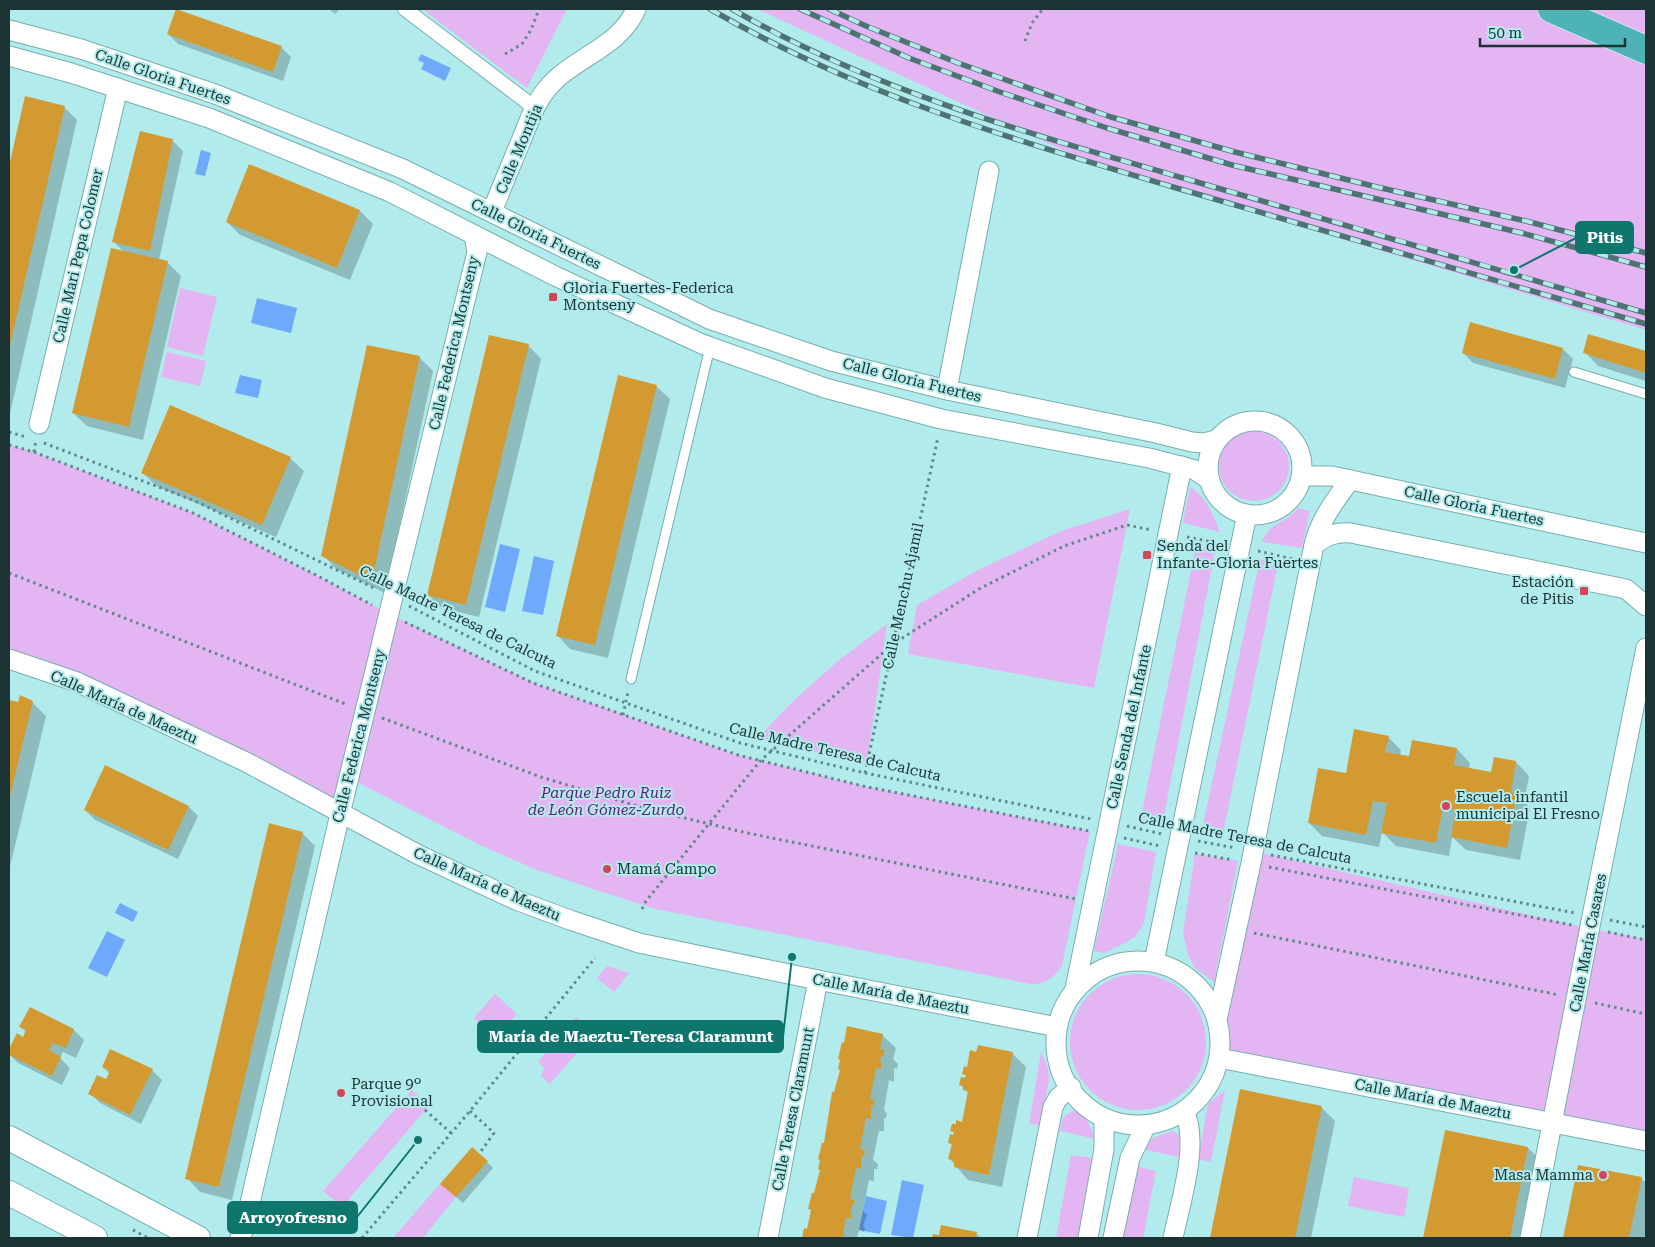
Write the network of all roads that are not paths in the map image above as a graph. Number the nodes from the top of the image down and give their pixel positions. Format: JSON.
{"nodes":[{"id":1,"x":405,"y":9,"type":"edge"},
{"id":2,"x":636,"y":9,"type":"edge"},
{"id":3,"x":1552,"y":9,"type":"edge"},
{"id":4,"x":9,"y":30,"type":"edge"},
{"id":5,"x":1646,"y":50,"type":"edge"},
{"id":6,"x":9,"y":56,"type":"edge"},
{"id":7,"x":118,"y":88,"type":"junction"},
{"id":8,"x":535,"y":108,"type":"junction"},
{"id":9,"x":989,"y":171,"type":"dead end"},
{"id":10,"x":492,"y":212,"type":"junction"},
{"id":11,"x":474,"y":235,"type":"junction"},
{"id":12,"x":710,"y":347,"type":"junction"},
{"id":13,"x":1574,"y":372,"type":"dead end"},
{"id":14,"x":947,"y":390,"type":"junction"},
{"id":15,"x":1646,"y":394,"type":"edge"},
{"id":16,"x":39,"y":424,"type":"dead end"},
{"id":17,"x":1216,"y":440,"type":"junction"},
{"id":18,"x":1182,"y":466,"type":"junction"},
{"id":19,"x":1301,"y":476,"type":"junction"},
{"id":20,"x":1210,"y":480,"type":"junction"},
{"id":21,"x":1350,"y":480,"type":"junction"},
{"id":22,"x":1247,"y":514,"type":"junction"},
{"id":23,"x":1646,"y":543,"type":"edge"},
{"id":24,"x":1317,"y":547,"type":"junction"},
{"id":25,"x":1646,"y":606,"type":"edge"},
{"id":26,"x":1646,"y":648,"type":"edge"},
{"id":27,"x":9,"y":659,"type":"edge"},
{"id":28,"x":631,"y":679,"type":"road end"},
{"id":29,"x":340,"y":814,"type":"junction"},
{"id":30,"x":1154,"y":962,"type":"junction"},
{"id":31,"x":818,"y":980,"type":"junction"},
{"id":32,"x":1076,"y":988,"type":"junction"},
{"id":33,"x":1217,"y":1020,"type":"junction"},
{"id":34,"x":1057,"y":1027,"type":"junction"},
{"id":35,"x":1219,"y":1058,"type":"junction"},
{"id":36,"x":1071,"y":1087,"type":"junction"},
{"id":37,"x":1184,"y":1111,"type":"junction"},
{"id":38,"x":1104,"y":1118,"type":"junction"},
{"id":39,"x":1553,"y":1122,"type":"junction"},
{"id":40,"x":1146,"y":1125,"type":"junction"},
{"id":41,"x":9,"y":1138,"type":"edge"},
{"id":42,"x":1646,"y":1141,"type":"edge"},
{"id":43,"x":9,"y":1193,"type":"edge"},
{"id":44,"x":95,"y":1238,"type":"edge"},
{"id":45,"x":198,"y":1238,"type":"edge"},
{"id":46,"x":240,"y":1238,"type":"edge"},
{"id":47,"x":768,"y":1238,"type":"edge"},
{"id":48,"x":1027,"y":1238,"type":"edge"},
{"id":49,"x":1088,"y":1238,"type":"edge"},
{"id":50,"x":1113,"y":1238,"type":"edge"},
{"id":51,"x":1173,"y":1238,"type":"edge"},
{"id":52,"x":1530,"y":1238,"type":"edge"}],
"edges":[{"from":1,"to":8,"type":"street"},
{"from":2,"to":8,"type":"street","name":"Calle Montija"},
{"from":3,"to":5,"type":"highway"},
{"from":4,"to":10,"type":"street","name":"Calle Gloria Fuertes"},
{"from":6,"to":7,"type":"street","name":"Calle Gloria Fuertes"},
{"from":7,"to":11,"type":"street","name":"Calle Gloria Fuertes"},
{"from":7,"to":16,"type":"street","name":"Calle Mari Pepa Colomer"},
{"from":8,"to":10,"type":"street","name":"Calle Montija"},
{"from":9,"to":14,"type":"street"},
{"from":10,"to":14,"type":"street","name":"Calle Gloria Fuertes"},
{"from":11,"to":12,"type":"street","name":"Calle Gloria Fuertes"},
{"from":11,"to":29,"type":"street","name":"Calle Federica Montseny"},
{"from":12,"to":18,"type":"street","name":"Calle Gloria Fuertes"},
{"from":12,"to":28,"type":"lane"},
{"from":13,"to":15,"type":"lane"},
{"from":14,"to":17,"type":"street","name":"Calle Gloria Fuertes"},
{"from":17,"to":19,"type":"street"},
{"from":17,"to":20,"type":"street"},
{"from":18,"to":20,"type":"street","name":"Calle Gloria Fuertes"},
{"from":18,"to":32,"type":"street","name":"Calle Senda del Infante"},
{"from":19,"to":21,"type":"street","name":"Calle Gloria Fuertes"},
{"from":19,"to":22,"type":"street"},
{"from":20,"to":22,"type":"street"},
{"from":21,"to":23,"type":"street","name":"Calle Gloria Fuertes"},
{"from":21,"to":24,"type":"street"},
{"from":22,"to":30,"type":"street"},
{"from":24,"to":25,"type":"street"},
{"from":24,"to":33,"type":"street"},
{"from":26,"to":39,"type":"street","name":"Calle María Casares"},
{"from":27,"to":29,"type":"street","name":"Calle María de Maeztu"},
{"from":29,"to":31,"type":"street","name":"Calle María de Maeztu"},
{"from":29,"to":46,"type":"street","name":"Calle Federica Montseny"},
{"from":30,"to":32,"type":"street"},
{"from":30,"to":33,"type":"street"},
{"from":31,"to":34,"type":"street","name":"Calle María de Maeztu"},
{"from":31,"to":47,"type":"street","name":"Calle Teresa Claramunt"},
{"from":32,"to":34,"type":"street"},
{"from":33,"to":35,"type":"street"},
{"from":34,"to":36,"type":"street"},
{"from":35,"to":37,"type":"street"},
{"from":35,"to":39,"type":"street","name":"Calle María de Maeztu"},
{"from":36,"to":38,"type":"street"},
{"from":36,"to":48,"type":"street"},
{"from":37,"to":40,"type":"street"},
{"from":37,"to":51,"type":"street"},
{"from":38,"to":40,"type":"street"},
{"from":38,"to":49,"type":"street"},
{"from":39,"to":42,"type":"street","name":"Calle María de Maeztu"},
{"from":39,"to":52,"type":"street","name":"Calle María Casares"},
{"from":40,"to":50,"type":"street"},
{"from":41,"to":45,"type":"street"},
{"from":43,"to":44,"type":"street"}]}
